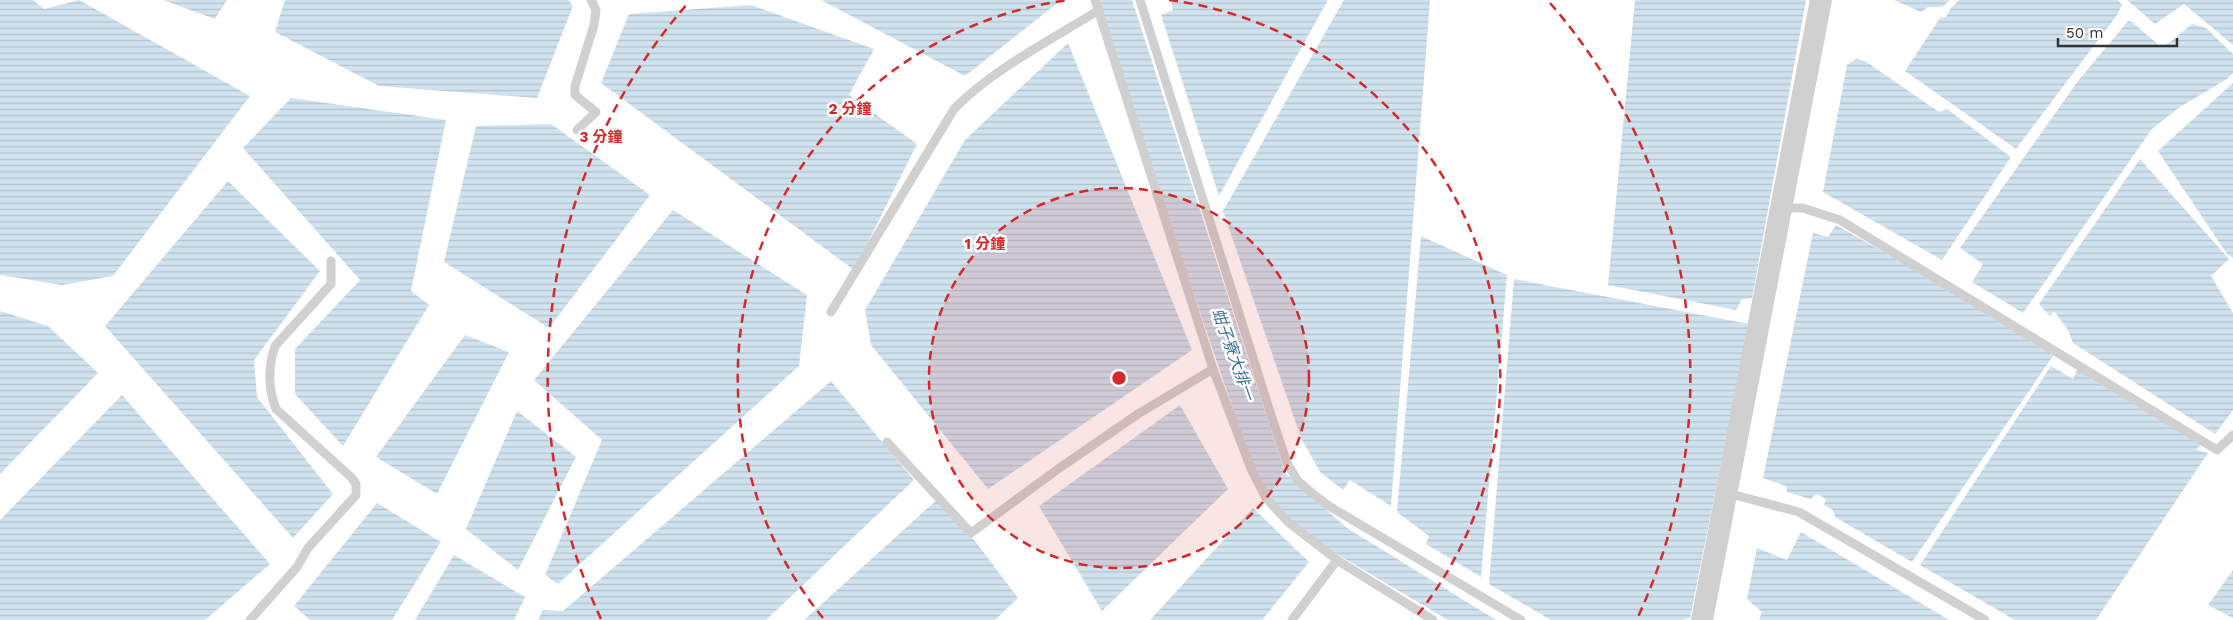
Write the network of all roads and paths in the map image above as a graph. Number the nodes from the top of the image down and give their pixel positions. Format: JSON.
{"nodes":[{"id":1,"x":591,"y":0,"type":"edge"},
{"id":2,"x":1095,"y":0,"type":"edge"},
{"id":3,"x":1140,"y":0,"type":"edge"},
{"id":4,"x":1821,"y":0,"type":"edge"},
{"id":5,"x":1099,"y":10,"type":"junction"},
{"id":6,"x":577,"y":130,"type":"dead end"},
{"id":7,"x":1781,"y":208,"type":"junction"},
{"id":8,"x":331,"y":261,"type":"dead end"},
{"id":9,"x":832,"y":312,"type":"dead end"},
{"id":10,"x":1213,"y":369,"type":"junction"},
{"id":11,"x":2233,"y":435,"type":"edge"},
{"id":12,"x":887,"y":442,"type":"dead end"},
{"id":13,"x":1726,"y":492,"type":"junction"},
{"id":14,"x":1337,"y":560,"type":"junction"},
{"id":15,"x":250,"y":620,"type":"edge"},
{"id":16,"x":1292,"y":620,"type":"edge"},
{"id":17,"x":1433,"y":620,"type":"edge"},
{"id":18,"x":1521,"y":620,"type":"edge"},
{"id":19,"x":1702,"y":620,"type":"edge"},
{"id":20,"x":1985,"y":620,"type":"edge"}],
"edges":[{"from":1,"to":6,"type":"lane"},
{"from":2,"to":5,"type":"lane"},
{"from":3,"to":18,"type":"lane"},
{"from":4,"to":7,"type":"street"},
{"from":5,"to":9,"type":"lane"},
{"from":5,"to":10,"type":"lane"},
{"from":7,"to":11,"type":"lane"},
{"from":7,"to":13,"type":"street"},
{"from":8,"to":15,"type":"lane"},
{"from":10,"to":12,"type":"lane"},
{"from":10,"to":14,"type":"lane"},
{"from":13,"to":19,"type":"street"},
{"from":13,"to":20,"type":"lane"},
{"from":14,"to":16,"type":"lane"},
{"from":14,"to":17,"type":"lane"}]}
